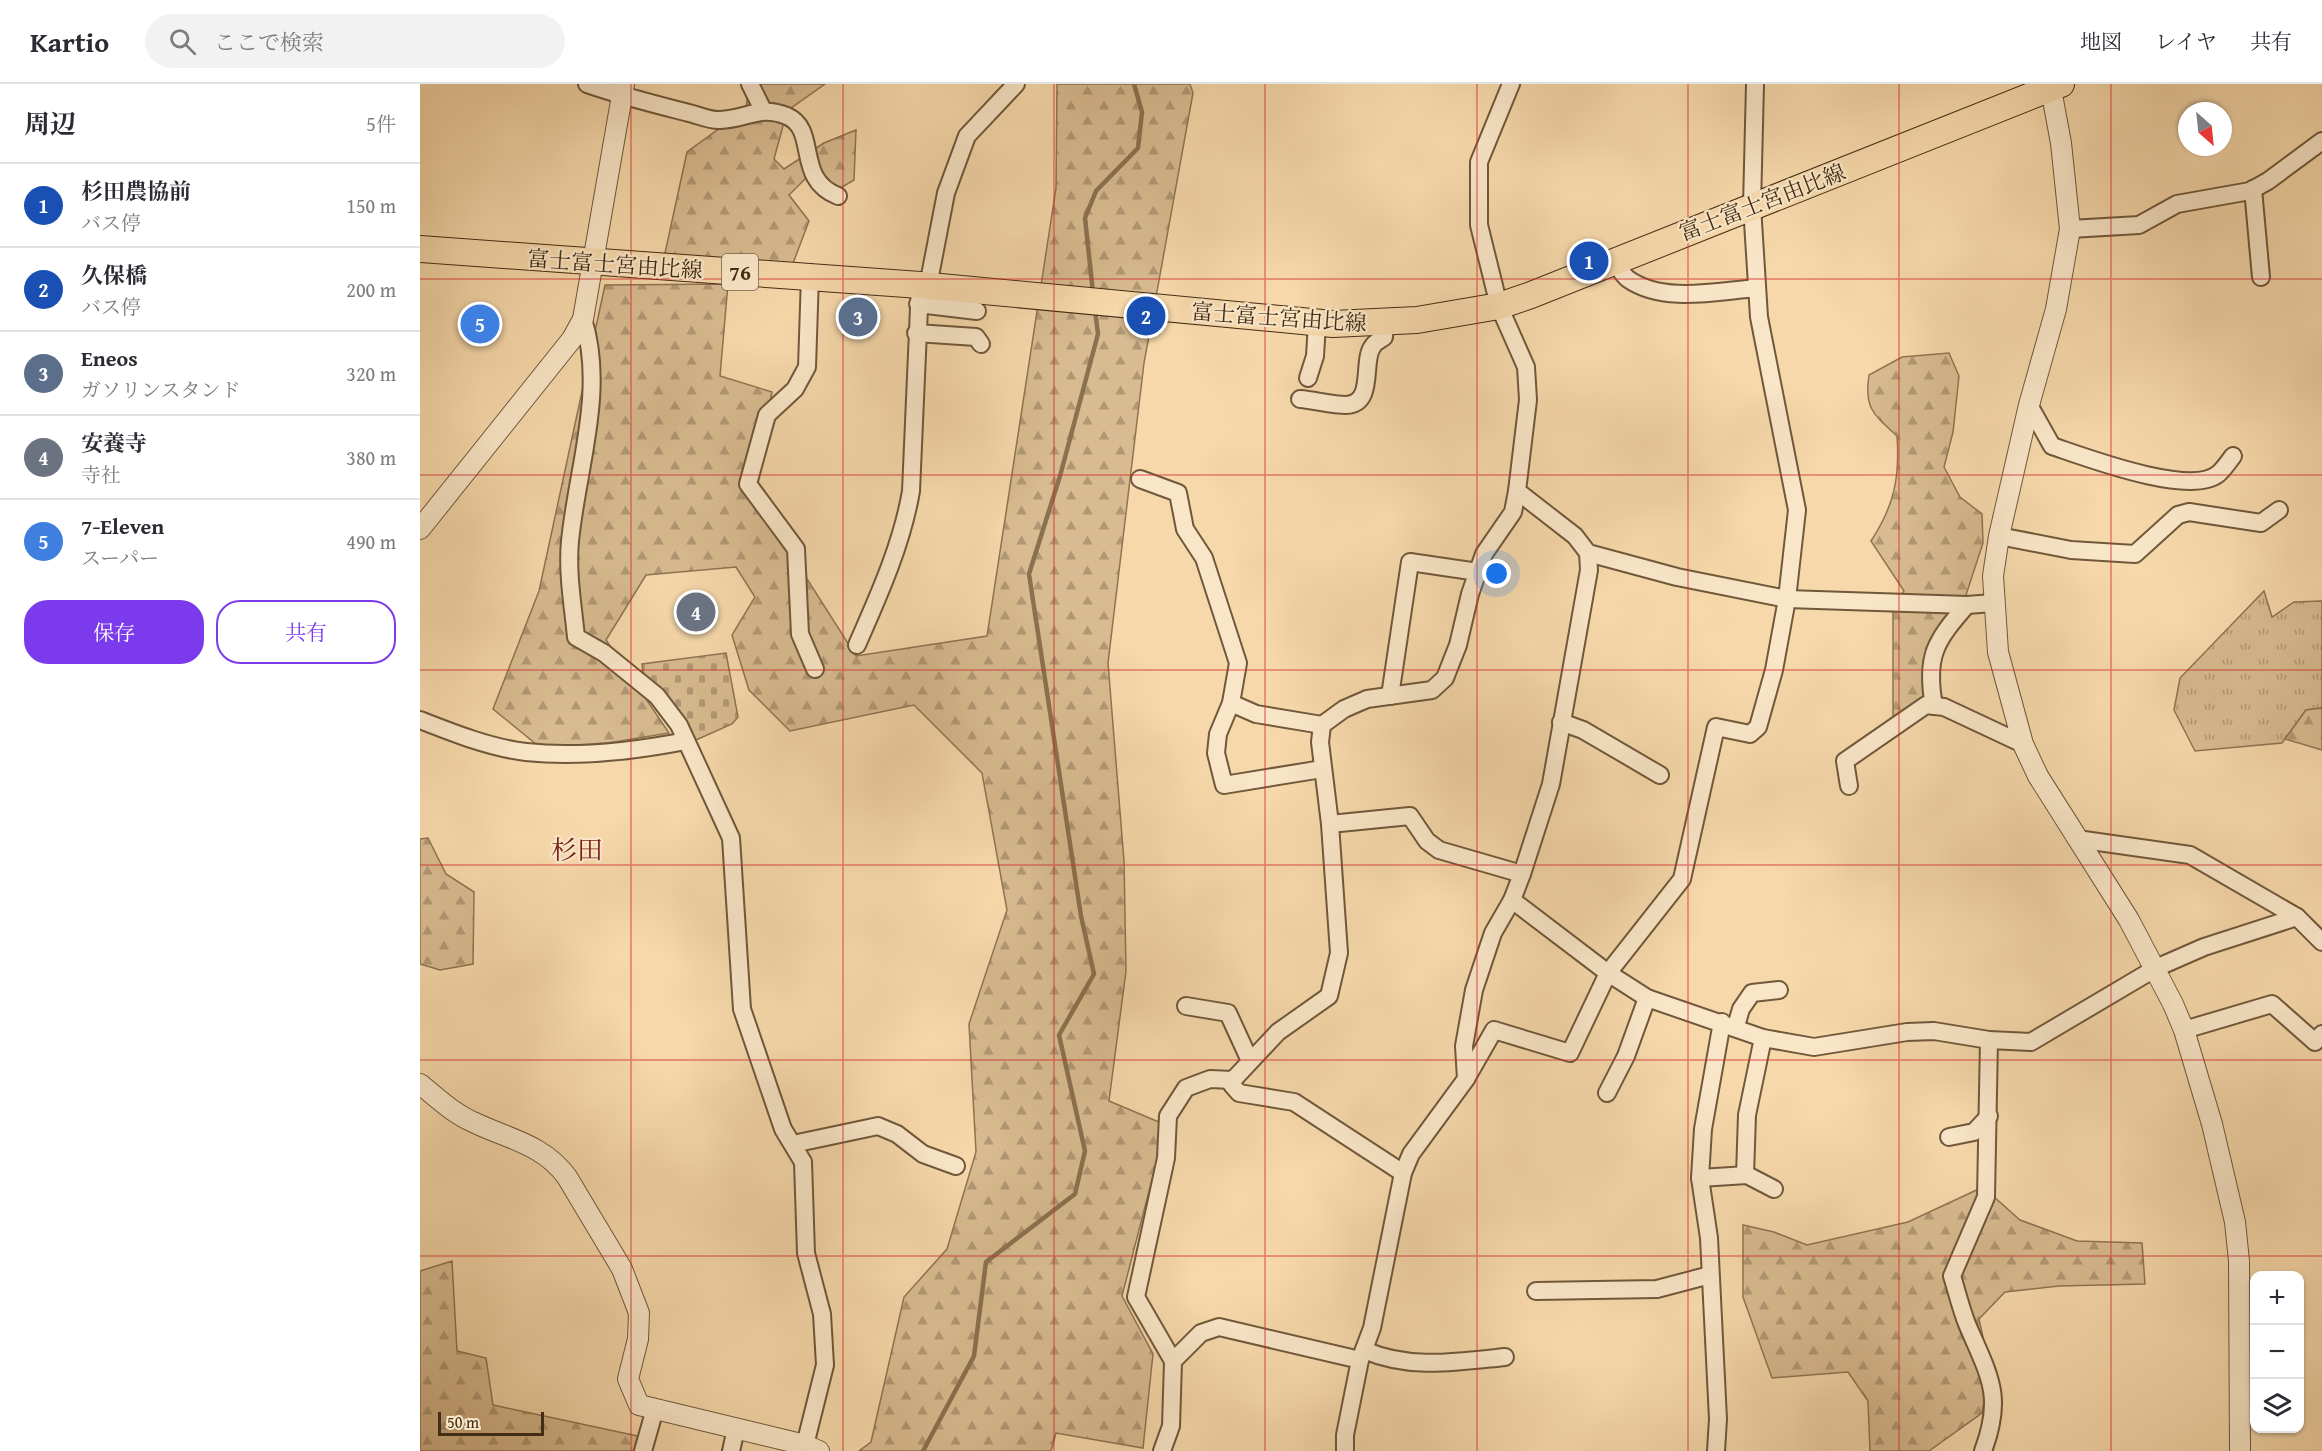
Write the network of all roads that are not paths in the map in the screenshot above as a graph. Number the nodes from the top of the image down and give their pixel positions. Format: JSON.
{"nodes":[{"id":1,"x":587,"y":84,"type":"edge"},
{"id":2,"x":750,"y":84,"type":"edge"},
{"id":3,"x":1016,"y":84,"type":"edge"},
{"id":4,"x":1511,"y":84,"type":"edge"},
{"id":5,"x":1755,"y":84,"type":"edge"},
{"id":6,"x":2054,"y":85,"type":"edge"},
{"id":7,"x":623,"y":90,"type":"edge"},
{"id":8,"x":763,"y":110,"type":"junction"},
{"id":9,"x":2322,"y":141,"type":"edge"},
{"id":10,"x":2253,"y":189,"type":"junction"},
{"id":11,"x":838,"y":196,"type":"dead end"},
{"id":12,"x":1752,"y":206,"type":"junction"},
{"id":13,"x":2070,"y":229,"type":"junction"},
{"id":14,"x":420,"y":249,"type":"edge"},
{"id":15,"x":1614,"y":261,"type":"junction"},
{"id":16,"x":593,"y":263,"type":"junction"},
{"id":17,"x":810,"y":276,"type":"junction"},
{"id":18,"x":2261,"y":277,"type":"dead end"},
{"id":19,"x":1757,"y":288,"type":"junction"},
{"id":20,"x":922,"y":292,"type":"junction"},
{"id":21,"x":1499,"y":306,"type":"junction"},
{"id":22,"x":977,"y":311,"type":"dead end"},
{"id":23,"x":583,"y":319,"type":"junction"},
{"id":24,"x":1317,"y":323,"type":"junction"},
{"id":25,"x":1385,"y":323,"type":"junction"},
{"id":26,"x":916,"y":333,"type":"junction"},
{"id":27,"x":981,"y":344,"type":"dead end"},
{"id":28,"x":1308,"y":378,"type":"dead end"},
{"id":29,"x":1300,"y":399,"type":"dead end"},
{"id":30,"x":2029,"y":405,"type":"junction"},
{"id":31,"x":2233,"y":456,"type":"dead end"},
{"id":32,"x":1140,"y":479,"type":"dead end"},
{"id":33,"x":1517,"y":490,"type":"junction"},
{"id":34,"x":2279,"y":510,"type":"dead end"},
{"id":35,"x":420,"y":529,"type":"edge"},
{"id":36,"x":1999,"y":536,"type":"junction"},
{"id":37,"x":1588,"y":554,"type":"junction"},
{"id":38,"x":1478,"y":572,"type":"junction"},
{"id":39,"x":1787,"y":599,"type":"junction"},
{"id":40,"x":1993,"y":603,"type":"junction"},
{"id":41,"x":1967,"y":605,"type":"junction"},
{"id":42,"x":857,"y":645,"type":"dead end"},
{"id":43,"x":815,"y":669,"type":"dead end"},
{"id":44,"x":1390,"y":696,"type":"junction"},
{"id":45,"x":1231,"y":703,"type":"junction"},
{"id":46,"x":1935,"y":706,"type":"junction"},
{"id":47,"x":420,"y":720,"type":"edge"},
{"id":48,"x":1561,"y":723,"type":"junction"},
{"id":49,"x":1322,"y":725,"type":"junction"},
{"id":50,"x":686,"y":741,"type":"junction"},
{"id":51,"x":2023,"y":744,"type":"junction"},
{"id":52,"x":1322,"y":769,"type":"junction"},
{"id":53,"x":1660,"y":776,"type":"dead end"},
{"id":54,"x":1849,"y":786,"type":"dead end"},
{"id":55,"x":1330,"y":824,"type":"junction"},
{"id":56,"x":2077,"y":839,"type":"junction"},
{"id":57,"x":1522,"y":874,"type":"junction"},
{"id":58,"x":1512,"y":900,"type":"junction"},
{"id":59,"x":2297,"y":917,"type":"junction"},
{"id":60,"x":2322,"y":942,"type":"edge"},
{"id":61,"x":2156,"y":968,"type":"junction"},
{"id":62,"x":1608,"y":973,"type":"junction"},
{"id":63,"x":1779,"y":990,"type":"dead end"},
{"id":64,"x":1647,"y":998,"type":"junction"},
{"id":65,"x":1186,"y":1006,"type":"dead end"},
{"id":66,"x":1729,"y":1024,"type":"junction"},
{"id":67,"x":2184,"y":1030,"type":"junction"},
{"id":68,"x":2322,"y":1035,"type":"edge"},
{"id":69,"x":1763,"y":1038,"type":"junction"},
{"id":70,"x":1989,"y":1040,"type":"junction"},
{"id":71,"x":1250,"y":1061,"type":"junction"},
{"id":72,"x":1466,"y":1079,"type":"junction"},
{"id":73,"x":1233,"y":1080,"type":"junction"},
{"id":74,"x":420,"y":1084,"type":"edge"},
{"id":75,"x":1606,"y":1093,"type":"dead end"},
{"id":76,"x":1989,"y":1116,"type":"junction"},
{"id":77,"x":1949,"y":1137,"type":"dead end"},
{"id":78,"x":793,"y":1144,"type":"junction"},
{"id":79,"x":956,"y":1166,"type":"dead end"},
{"id":80,"x":1403,"y":1173,"type":"junction"},
{"id":81,"x":1745,"y":1175,"type":"junction"},
{"id":82,"x":1700,"y":1178,"type":"junction"},
{"id":83,"x":1774,"y":1189,"type":"dead end"},
{"id":84,"x":1710,"y":1275,"type":"junction"},
{"id":85,"x":1536,"y":1291,"type":"dead end"},
{"id":86,"x":1362,"y":1355,"type":"junction"},
{"id":87,"x":1505,"y":1357,"type":"dead end"},
{"id":88,"x":1173,"y":1361,"type":"junction"},
{"id":89,"x":655,"y":1409,"type":"junction"},
{"id":90,"x":736,"y":1429,"type":"junction"},
{"id":91,"x":812,"y":1448,"type":"edge"},
{"id":92,"x":643,"y":1451,"type":"edge"},
{"id":93,"x":730,"y":1451,"type":"edge"},
{"id":94,"x":1162,"y":1451,"type":"edge"},
{"id":95,"x":1345,"y":1451,"type":"edge"},
{"id":96,"x":1716,"y":1451,"type":"edge"},
{"id":97,"x":1983,"y":1451,"type":"edge"},
{"id":98,"x":2240,"y":1451,"type":"edge"}],
"edges":[{"from":1,"to":7,"type":"street"},
{"from":2,"to":8,"type":"street"},
{"from":3,"to":20,"type":"street"},
{"from":4,"to":21,"type":"street"},
{"from":5,"to":12,"type":"street"},
{"from":6,"to":12,"type":"main road","name":"富士富士宮由比線","number":"76"},
{"from":6,"to":13,"type":"street"},
{"from":7,"to":8,"type":"street"},
{"from":7,"to":16,"type":"street"},
{"from":8,"to":11,"type":"street"},
{"from":9,"to":10,"type":"street"},
{"from":10,"to":13,"type":"street"},
{"from":10,"to":18,"type":"street"},
{"from":12,"to":15,"type":"main road","name":"富士富士宮由比線","number":"76"},
{"from":12,"to":19,"type":"street"},
{"from":13,"to":30,"type":"street"},
{"from":14,"to":16,"type":"main road","name":"富士富士宮由比線","number":"76"},
{"from":15,"to":19,"type":"street"},
{"from":15,"to":21,"type":"main road","name":"富士富士宮由比線","number":"76"},
{"from":16,"to":17,"type":"main road","name":"富士富士宮由比線","number":"76"},
{"from":16,"to":23,"type":"street"},
{"from":17,"to":20,"type":"main road","name":"富士富士宮由比線","number":"76"},
{"from":17,"to":43,"type":"street"},
{"from":19,"to":39,"type":"street"},
{"from":20,"to":22,"type":"street"},
{"from":20,"to":24,"type":"main road","name":"富士富士宮由比線","number":"76"},
{"from":20,"to":26,"type":"street"},
{"from":21,"to":25,"type":"main road","name":"富士富士宮由比線","number":"76"},
{"from":21,"to":33,"type":"street"},
{"from":23,"to":35,"type":"street"},
{"from":23,"to":50,"type":"street"},
{"from":24,"to":25,"type":"main road","name":"富士富士宮由比線","number":"76"},
{"from":24,"to":28,"type":"street"},
{"from":25,"to":29,"type":"street"},
{"from":26,"to":27,"type":"street"},
{"from":26,"to":42,"type":"street"},
{"from":30,"to":31,"type":"street"},
{"from":30,"to":36,"type":"street"},
{"from":32,"to":45,"type":"street"},
{"from":33,"to":37,"type":"street"},
{"from":33,"to":38,"type":"street"},
{"from":34,"to":36,"type":"street"},
{"from":36,"to":40,"type":"street"},
{"from":37,"to":39,"type":"street"},
{"from":37,"to":48,"type":"street"},
{"from":38,"to":44,"type":"street"},
{"from":38,"to":44,"type":"street"},
{"from":39,"to":41,"type":"street"},
{"from":39,"to":62,"type":"street"},
{"from":40,"to":41,"type":"street"},
{"from":40,"to":51,"type":"street"},
{"from":41,"to":46,"type":"street"},
{"from":44,"to":49,"type":"street"},
{"from":45,"to":49,"type":"street"},
{"from":45,"to":52,"type":"street"},
{"from":46,"to":51,"type":"street"},
{"from":46,"to":54,"type":"street"},
{"from":47,"to":50,"type":"street"},
{"from":48,"to":53,"type":"street"},
{"from":48,"to":57,"type":"street"},
{"from":49,"to":52,"type":"street"},
{"from":50,"to":78,"type":"street"},
{"from":51,"to":56,"type":"street"},
{"from":52,"to":55,"type":"street"},
{"from":55,"to":57,"type":"street"},
{"from":55,"to":71,"type":"street"},
{"from":56,"to":59,"type":"street"},
{"from":56,"to":61,"type":"street"},
{"from":57,"to":58,"type":"street"},
{"from":58,"to":62,"type":"street"},
{"from":58,"to":72,"type":"street"},
{"from":59,"to":60,"type":"street"},
{"from":59,"to":61,"type":"street"},
{"from":61,"to":67,"type":"street"},
{"from":61,"to":70,"type":"street"},
{"from":62,"to":64,"type":"street"},
{"from":62,"to":72,"type":"street"},
{"from":63,"to":66,"type":"street"},
{"from":64,"to":66,"type":"street"},
{"from":64,"to":75,"type":"street"},
{"from":65,"to":71,"type":"street"},
{"from":66,"to":69,"type":"street"},
{"from":66,"to":82,"type":"street"},
{"from":67,"to":68,"type":"street"},
{"from":67,"to":98,"type":"street"},
{"from":69,"to":70,"type":"street"},
{"from":69,"to":81,"type":"street"},
{"from":70,"to":76,"type":"street"},
{"from":71,"to":73,"type":"street"},
{"from":72,"to":80,"type":"street"},
{"from":73,"to":80,"type":"street"},
{"from":73,"to":88,"type":"street"},
{"from":74,"to":89,"type":"street"},
{"from":76,"to":77,"type":"street"},
{"from":76,"to":97,"type":"street"},
{"from":78,"to":79,"type":"street"},
{"from":78,"to":91,"type":"street"},
{"from":80,"to":86,"type":"street"},
{"from":81,"to":82,"type":"street"},
{"from":81,"to":83,"type":"street"},
{"from":82,"to":84,"type":"street"},
{"from":84,"to":85,"type":"street"},
{"from":84,"to":96,"type":"street"},
{"from":86,"to":87,"type":"street"},
{"from":86,"to":88,"type":"street"},
{"from":86,"to":95,"type":"street"},
{"from":88,"to":94,"type":"street"},
{"from":89,"to":90,"type":"street"},
{"from":89,"to":92,"type":"street"},
{"from":90,"to":91,"type":"street"},
{"from":90,"to":93,"type":"street"}]}
